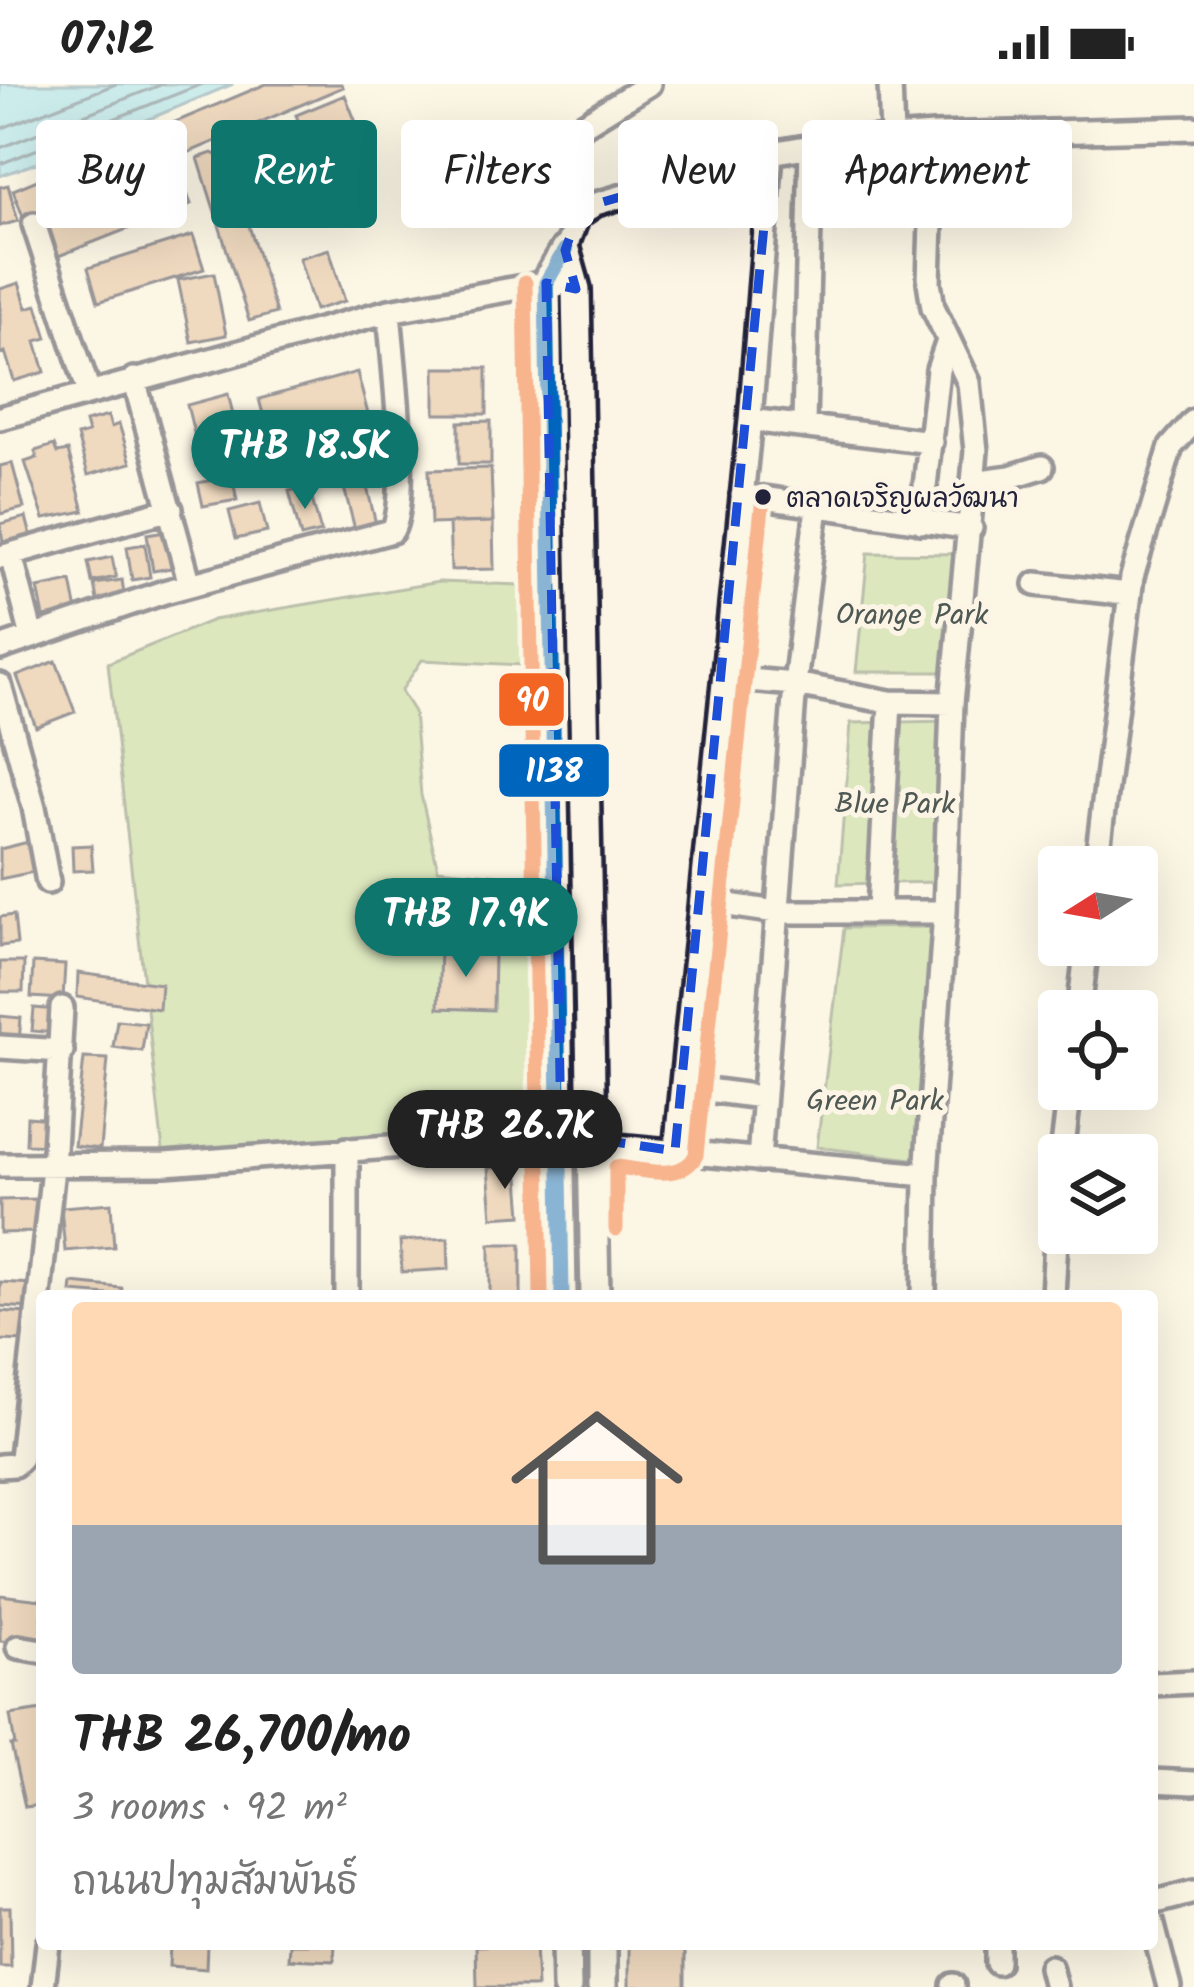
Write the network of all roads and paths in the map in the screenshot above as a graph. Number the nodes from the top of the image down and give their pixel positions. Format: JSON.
{"nodes":[{"id":1,"x":650,"y":84,"type":"edge"},
{"id":2,"x":890,"y":84,"type":"edge"},
{"id":3,"x":591,"y":120,"type":"edge"},
{"id":4,"x":891,"y":120,"type":"edge"},
{"id":5,"x":1194,"y":128,"type":"edge"},
{"id":6,"x":1072,"y":131,"type":"edge"},
{"id":7,"x":34,"y":224,"type":"dead end"},
{"id":8,"x":573,"y":228,"type":"edge"},
{"id":9,"x":765,"y":228,"type":"edge"},
{"id":10,"x":809,"y":228,"type":"edge"},
{"id":11,"x":931,"y":228,"type":"edge"},
{"id":12,"x":565,"y":250,"type":"junction"},
{"id":13,"x":546,"y":283,"type":"junction"},
{"id":14,"x":576,"y":289,"type":"junction"},
{"id":15,"x":389,"y":311,"type":"junction"},
{"id":16,"x":948,"y":341,"type":"junction"},
{"id":17,"x":134,"y":379,"type":"junction"},
{"id":18,"x":89,"y":392,"type":"junction"},
{"id":19,"x":0,"y":418,"type":"edge"},
{"id":20,"x":750,"y":420,"type":"junction"},
{"id":21,"x":1194,"y":421,"type":"edge"},
{"id":22,"x":804,"y":424,"type":"junction"},
{"id":23,"x":931,"y":442,"type":"junction"},
{"id":24,"x":1042,"y":467,"type":"dead end"},
{"id":25,"x":974,"y":482,"type":"junction"},
{"id":26,"x":742,"y":495,"type":"junction"},
{"id":27,"x":817,"y":507,"type":"junction"},
{"id":28,"x":171,"y":509,"type":"junction"},
{"id":29,"x":920,"y":522,"type":"junction"},
{"id":30,"x":970,"y":528,"type":"junction"},
{"id":31,"x":5,"y":555,"type":"edge"},
{"id":32,"x":1036,"y":584,"type":"dead end"},
{"id":33,"x":190,"y":585,"type":"junction"},
{"id":34,"x":1130,"y":594,"type":"junction"},
{"id":35,"x":32,"y":637,"type":"junction"},
{"id":36,"x":0,"y":648,"type":"edge"},
{"id":37,"x":724,"y":678,"type":"junction"},
{"id":38,"x":795,"y":684,"type":"junction"},
{"id":39,"x":0,"y":685,"type":"edge"},
{"id":40,"x":890,"y":702,"type":"junction"},
{"id":41,"x":952,"y":703,"type":"junction"},
{"id":42,"x":1099,"y":846,"type":"edge"},
{"id":43,"x":48,"y":882,"type":"dead end"},
{"id":44,"x":702,"y":901,"type":"junction"},
{"id":45,"x":879,"y":910,"type":"junction"},
{"id":46,"x":776,"y":912,"type":"junction"},
{"id":47,"x":944,"y":912,"type":"junction"},
{"id":48,"x":62,"y":1008,"type":"dead end"},
{"id":49,"x":0,"y":1048,"type":"edge"},
{"id":50,"x":62,"y":1051,"type":"junction"},
{"id":51,"x":684,"y":1087,"type":"junction"},
{"id":52,"x":761,"y":1097,"type":"junction"},
{"id":53,"x":561,"y":1134,"type":"junction"},
{"id":54,"x":595,"y":1144,"type":"junction"},
{"id":55,"x":347,"y":1149,"type":"junction"},
{"id":56,"x":675,"y":1151,"type":"junction"},
{"id":57,"x":759,"y":1160,"type":"junction"},
{"id":58,"x":0,"y":1166,"type":"edge"},
{"id":59,"x":53,"y":1168,"type":"junction"},
{"id":60,"x":926,"y":1175,"type":"junction"},
{"id":61,"x":1055,"y":1254,"type":"edge"},
{"id":62,"x":40,"y":1290,"type":"edge"},
{"id":63,"x":347,"y":1290,"type":"edge"},
{"id":64,"x":562,"y":1290,"type":"edge"},
{"id":65,"x":596,"y":1290,"type":"edge"},
{"id":66,"x":924,"y":1290,"type":"edge"},
{"id":67,"x":1053,"y":1290,"type":"edge"},
{"id":68,"x":36,"y":1322,"type":"edge"},
{"id":69,"x":0,"y":1466,"type":"edge"},
{"id":70,"x":18,"y":1647,"type":"dead end"},
{"id":71,"x":36,"y":1650,"type":"edge"},
{"id":72,"x":1194,"y":1682,"type":"edge"},
{"id":73,"x":1158,"y":1684,"type":"edge"},
{"id":74,"x":1158,"y":1781,"type":"edge"},
{"id":75,"x":1194,"y":1783,"type":"edge"},
{"id":76,"x":1194,"y":1892,"type":"edge"},
{"id":77,"x":1158,"y":1901,"type":"edge"},
{"id":78,"x":1158,"y":1945,"type":"edge"},
{"id":79,"x":47,"y":1950,"type":"edge"},
{"id":80,"x":566,"y":1950,"type":"edge"},
{"id":81,"x":602,"y":1950,"type":"edge"},
{"id":82,"x":43,"y":1987,"type":"edge"},
{"id":83,"x":567,"y":1987,"type":"edge"},
{"id":84,"x":602,"y":1987,"type":"edge"},
{"id":85,"x":1169,"y":1987,"type":"edge"}],
"edges":[{"from":1,"to":3,"type":"street"},
{"from":2,"to":4,"type":"street"},
{"from":5,"to":6,"type":"street"},
{"from":7,"to":18,"type":"street"},
{"from":8,"to":12,"type":"street"},
{"from":9,"to":20,"type":"street"},
{"from":10,"to":22,"type":"street"},
{"from":11,"to":16,"type":"street"},
{"from":12,"to":13,"type":"street"},
{"from":12,"to":14,"type":"street"},
{"from":13,"to":14,"type":"street"},
{"from":13,"to":15,"type":"street"},
{"from":13,"to":53,"type":"street"},
{"from":14,"to":54,"type":"street"},
{"from":15,"to":17,"type":"street"},
{"from":15,"to":33,"type":"street"},
{"from":16,"to":23,"type":"street"},
{"from":16,"to":25,"type":"street"},
{"from":17,"to":18,"type":"street"},
{"from":17,"to":28,"type":"street"},
{"from":18,"to":19,"type":"street"},
{"from":20,"to":22,"type":"street"},
{"from":20,"to":26,"type":"street"},
{"from":21,"to":34,"type":"street"},
{"from":22,"to":23,"type":"street"},
{"from":23,"to":29,"type":"street"},
{"from":24,"to":25,"type":"street"},
{"from":25,"to":30,"type":"street"},
{"from":26,"to":27,"type":"street"},
{"from":26,"to":37,"type":"street"},
{"from":27,"to":29,"type":"street"},
{"from":27,"to":38,"type":"street"},
{"from":28,"to":31,"type":"street"},
{"from":28,"to":33,"type":"street"},
{"from":29,"to":30,"type":"street"},
{"from":30,"to":41,"type":"street"},
{"from":31,"to":35,"type":"street"},
{"from":32,"to":34,"type":"street"},
{"from":33,"to":35,"type":"street"},
{"from":34,"to":42,"type":"street"},
{"from":35,"to":36,"type":"street"},
{"from":37,"to":38,"type":"street"},
{"from":37,"to":44,"type":"street"},
{"from":38,"to":40,"type":"street"},
{"from":38,"to":46,"type":"street"},
{"from":39,"to":43,"type":"street"},
{"from":40,"to":41,"type":"street"},
{"from":40,"to":45,"type":"street"},
{"from":41,"to":47,"type":"street"},
{"from":44,"to":46,"type":"street"},
{"from":44,"to":51,"type":"street"},
{"from":45,"to":46,"type":"street"},
{"from":45,"to":47,"type":"street"},
{"from":46,"to":52,"type":"street"},
{"from":47,"to":60,"type":"street"},
{"from":48,"to":50,"type":"street"},
{"from":49,"to":50,"type":"street"},
{"from":50,"to":59,"type":"street"},
{"from":51,"to":52,"type":"street"},
{"from":51,"to":56,"type":"street"},
{"from":52,"to":57,"type":"street"},
{"from":53,"to":54,"type":"street"},
{"from":53,"to":55,"type":"street"},
{"from":53,"to":64,"type":"street"},
{"from":54,"to":56,"type":"street"},
{"from":54,"to":65,"type":"street"},
{"from":55,"to":59,"type":"street"},
{"from":55,"to":63,"type":"street"},
{"from":56,"to":57,"type":"street"},
{"from":57,"to":60,"type":"street"},
{"from":58,"to":59,"type":"street"},
{"from":59,"to":62,"type":"street"},
{"from":60,"to":66,"type":"street"},
{"from":61,"to":67,"type":"street"},
{"from":68,"to":69,"type":"street"},
{"from":70,"to":71,"type":"street"},
{"from":72,"to":73,"type":"street"},
{"from":74,"to":75,"type":"street"},
{"from":76,"to":77,"type":"street"},
{"from":78,"to":85,"type":"street"},
{"from":79,"to":82,"type":"street"},
{"from":80,"to":83,"type":"street"},
{"from":81,"to":84,"type":"street"}]}
